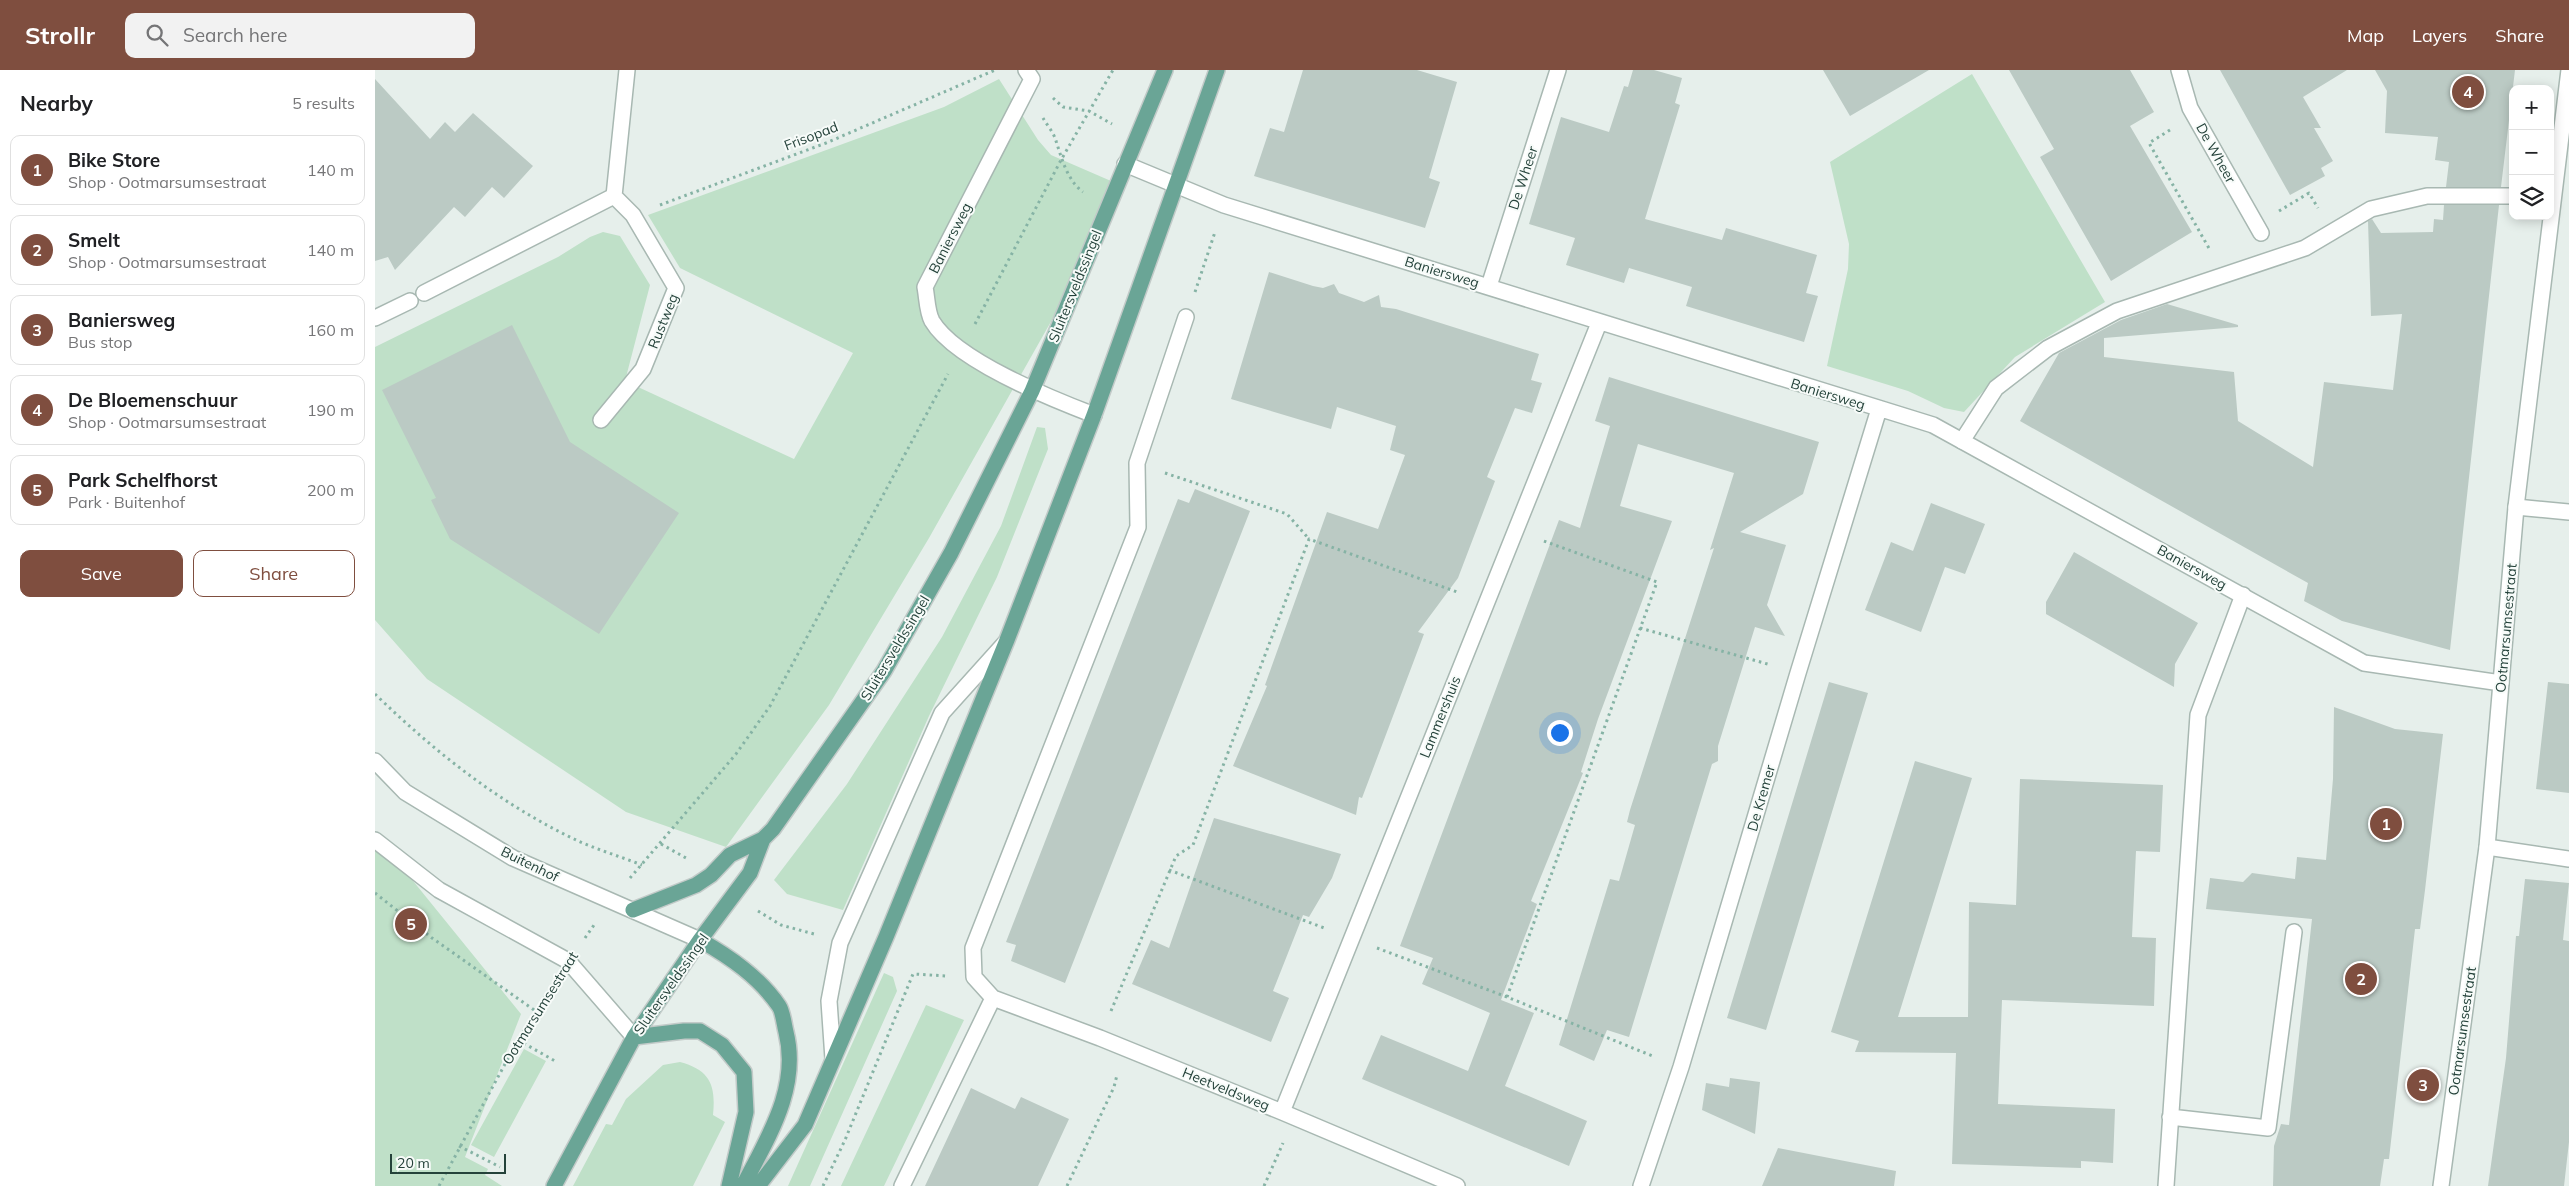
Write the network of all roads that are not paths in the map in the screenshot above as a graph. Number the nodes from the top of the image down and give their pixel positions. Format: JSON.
{"nodes":[{"id":1,"x":627,"y":70,"type":"edge"},
{"id":2,"x":1165,"y":70,"type":"edge"},
{"id":3,"x":1217,"y":70,"type":"edge"},
{"id":4,"x":1558,"y":70,"type":"edge"},
{"id":5,"x":2179,"y":70,"type":"edge"},
{"id":6,"x":2569,"y":70,"type":"edge"},
{"id":7,"x":1029,"y":74,"type":"edge"},
{"id":8,"x":1125,"y":164,"type":"junction"},
{"id":9,"x":2554,"y":180,"type":"edge"},
{"id":10,"x":1176,"y":187,"type":"junction"},
{"id":11,"x":614,"y":196,"type":"junction"},
{"id":12,"x":2509,"y":196,"type":"edge"},
{"id":13,"x":2549,"y":220,"type":"edge"},
{"id":14,"x":2258,"y":229,"type":"road end"},
{"id":15,"x":1489,"y":286,"type":"junction"},
{"id":16,"x":424,"y":293,"type":"dead end"},
{"id":17,"x":410,"y":301,"type":"dead end"},
{"id":18,"x":1187,"y":317,"type":"road end"},
{"id":19,"x":375,"y":318,"type":"edge"},
{"id":20,"x":1599,"y":323,"type":"junction"},
{"id":21,"x":1032,"y":391,"type":"junction"},
{"id":22,"x":1879,"y":409,"type":"junction"},
{"id":23,"x":1094,"y":415,"type":"junction"},
{"id":24,"x":601,"y":420,"type":"dead end"},
{"id":25,"x":1962,"y":441,"type":"junction"},
{"id":26,"x":2516,"y":507,"type":"junction"},
{"id":27,"x":2569,"y":512,"type":"edge"},
{"id":28,"x":2243,"y":595,"type":"junction"},
{"id":29,"x":1007,"y":640,"type":"junction"},
{"id":30,"x":2501,"y":683,"type":"junction"},
{"id":31,"x":375,"y":762,"type":"edge"},
{"id":32,"x":763,"y":839,"type":"junction"},
{"id":33,"x":375,"y":840,"type":"edge"},
{"id":34,"x":2487,"y":847,"type":"junction"},
{"id":35,"x":2569,"y":859,"type":"edge"},
{"id":36,"x":633,"y":910,"type":"junction"},
{"id":37,"x":2294,"y":932,"type":"dead end"},
{"id":38,"x":701,"y":940,"type":"junction"},
{"id":39,"x":993,"y":998,"type":"junction"},
{"id":40,"x":634,"y":1037,"type":"junction"},
{"id":41,"x":833,"y":1059,"type":"junction"},
{"id":42,"x":1289,"y":1115,"type":"junction"},
{"id":43,"x":2170,"y":1117,"type":"junction"},
{"id":44,"x":554,"y":1186,"type":"edge"},
{"id":45,"x":729,"y":1186,"type":"edge"},
{"id":46,"x":743,"y":1186,"type":"edge"},
{"id":47,"x":758,"y":1186,"type":"edge"},
{"id":48,"x":902,"y":1186,"type":"edge"},
{"id":49,"x":1457,"y":1186,"type":"edge"},
{"id":50,"x":1641,"y":1186,"type":"edge"},
{"id":51,"x":2166,"y":1186,"type":"edge"},
{"id":52,"x":2441,"y":1186,"type":"edge"}],
"edges":[{"from":1,"to":11,"type":"street"},
{"from":2,"to":8,"type":"main road","name":"Sluitersveldssingel"},
{"from":3,"to":10,"type":"main road"},
{"from":4,"to":15,"type":"street","name":"De Wheer"},
{"from":5,"to":14,"type":"street","name":"De Wheer"},
{"from":6,"to":9,"type":"street","name":"Ootmarsumsestraat"},
{"from":7,"to":21,"type":"street","name":"Baniersweg"},
{"from":8,"to":10,"type":"street","name":"Baniersweg"},
{"from":8,"to":21,"type":"main road","name":"Sluitersveldssingel"},
{"from":10,"to":15,"type":"street","name":"Baniersweg"},
{"from":10,"to":23,"type":"main road"},
{"from":11,"to":16,"type":"street"},
{"from":11,"to":24,"type":"street","name":"Rustweg"},
{"from":12,"to":25,"type":"street"},
{"from":13,"to":26,"type":"street","name":"Ootmarsumsestraat"},
{"from":15,"to":20,"type":"street","name":"Baniersweg"},
{"from":17,"to":19,"type":"street"},
{"from":18,"to":39,"type":"street","name":"Heetveldsweg"},
{"from":20,"to":22,"type":"street","name":"Baniersweg"},
{"from":20,"to":42,"type":"street","name":"Lammershuis"},
{"from":21,"to":23,"type":"street","name":"Baniersweg"},
{"from":21,"to":32,"type":"main road","name":"Sluitersveldssingel"},
{"from":22,"to":25,"type":"street","name":"Baniersweg"},
{"from":22,"to":50,"type":"street","name":"De Kremer"},
{"from":23,"to":29,"type":"main road"},
{"from":25,"to":28,"type":"street","name":"Baniersweg"},
{"from":26,"to":27,"type":"street"},
{"from":26,"to":30,"type":"street","name":"Ootmarsumsestraat"},
{"from":28,"to":30,"type":"street","name":"Baniersweg"},
{"from":28,"to":43,"type":"street"},
{"from":29,"to":41,"type":"main road"},
{"from":29,"to":41,"type":"street"},
{"from":30,"to":34,"type":"street","name":"Ootmarsumsestraat"},
{"from":31,"to":36,"type":"street","name":"Buitenhof"},
{"from":32,"to":36,"type":"main road"},
{"from":32,"to":38,"type":"main road","name":"Sluitersveldssingel"},
{"from":33,"to":40,"type":"street"},
{"from":34,"to":35,"type":"street"},
{"from":34,"to":52,"type":"street","name":"Ootmarsumsestraat"},
{"from":36,"to":38,"type":"street","name":"Buitenhof"},
{"from":37,"to":43,"type":"street"},
{"from":38,"to":40,"type":"main road","name":"Sluitersveldssingel"},
{"from":38,"to":46,"type":"main road"},
{"from":39,"to":42,"type":"street","name":"Heetveldsweg"},
{"from":39,"to":48,"type":"street"},
{"from":40,"to":44,"type":"main road","name":"Sluitersveldssingel"},
{"from":40,"to":45,"type":"main road"},
{"from":41,"to":47,"type":"main road"},
{"from":42,"to":49,"type":"street","name":"Heetveldsweg"},
{"from":43,"to":51,"type":"street"}]}
